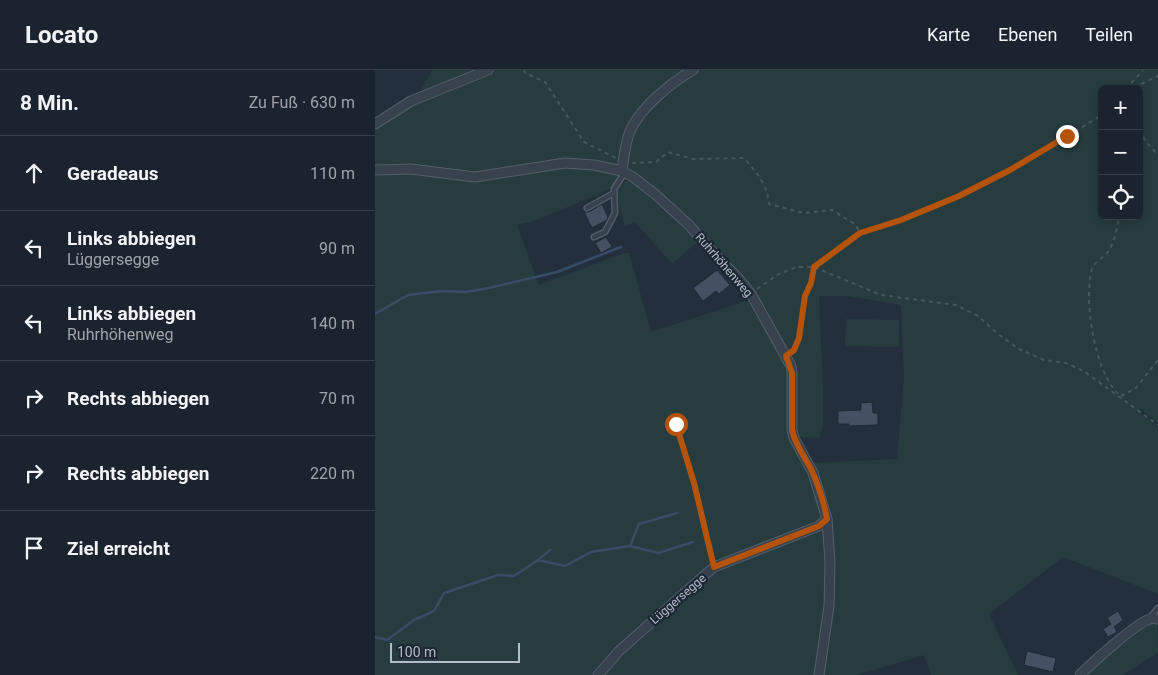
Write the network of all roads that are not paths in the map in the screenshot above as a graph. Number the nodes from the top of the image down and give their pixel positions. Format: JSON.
{"nodes":[{"id":1,"x":487,"y":70,"type":"edge"},
{"id":2,"x":693,"y":70,"type":"edge"},
{"id":3,"x":375,"y":124,"type":"edge"},
{"id":4,"x":623,"y":168,"type":"junction"},
{"id":5,"x":375,"y":170,"type":"edge"},
{"id":6,"x":614,"y":193,"type":"junction"},
{"id":7,"x":587,"y":208,"type":"dead end"},
{"id":8,"x":594,"y":237,"type":"dead end"},
{"id":9,"x":827,"y":519,"type":"junction"},
{"id":10,"x":1158,"y":608,"type":"edge"},
{"id":11,"x":1154,"y":619,"type":"edge"},
{"id":12,"x":598,"y":675,"type":"edge"},
{"id":13,"x":819,"y":675,"type":"edge"},
{"id":14,"x":1080,"y":675,"type":"edge"}],
"edges":[{"from":1,"to":3,"type":"street"},
{"from":2,"to":4,"type":"street"},
{"from":4,"to":5,"type":"street","name":"Ruhrhöhenweg"},
{"from":4,"to":6,"type":"lane"},
{"from":4,"to":9,"type":"street","name":"Ruhrhöhenweg"},
{"from":6,"to":7,"type":"lane"},
{"from":6,"to":8,"type":"lane"},
{"from":9,"to":12,"type":"street","name":"Lüggersegge"},
{"from":9,"to":13,"type":"street","name":"Ruhrhöhenweg"},
{"from":10,"to":11,"type":"lane"},
{"from":11,"to":14,"type":"street"}]}
